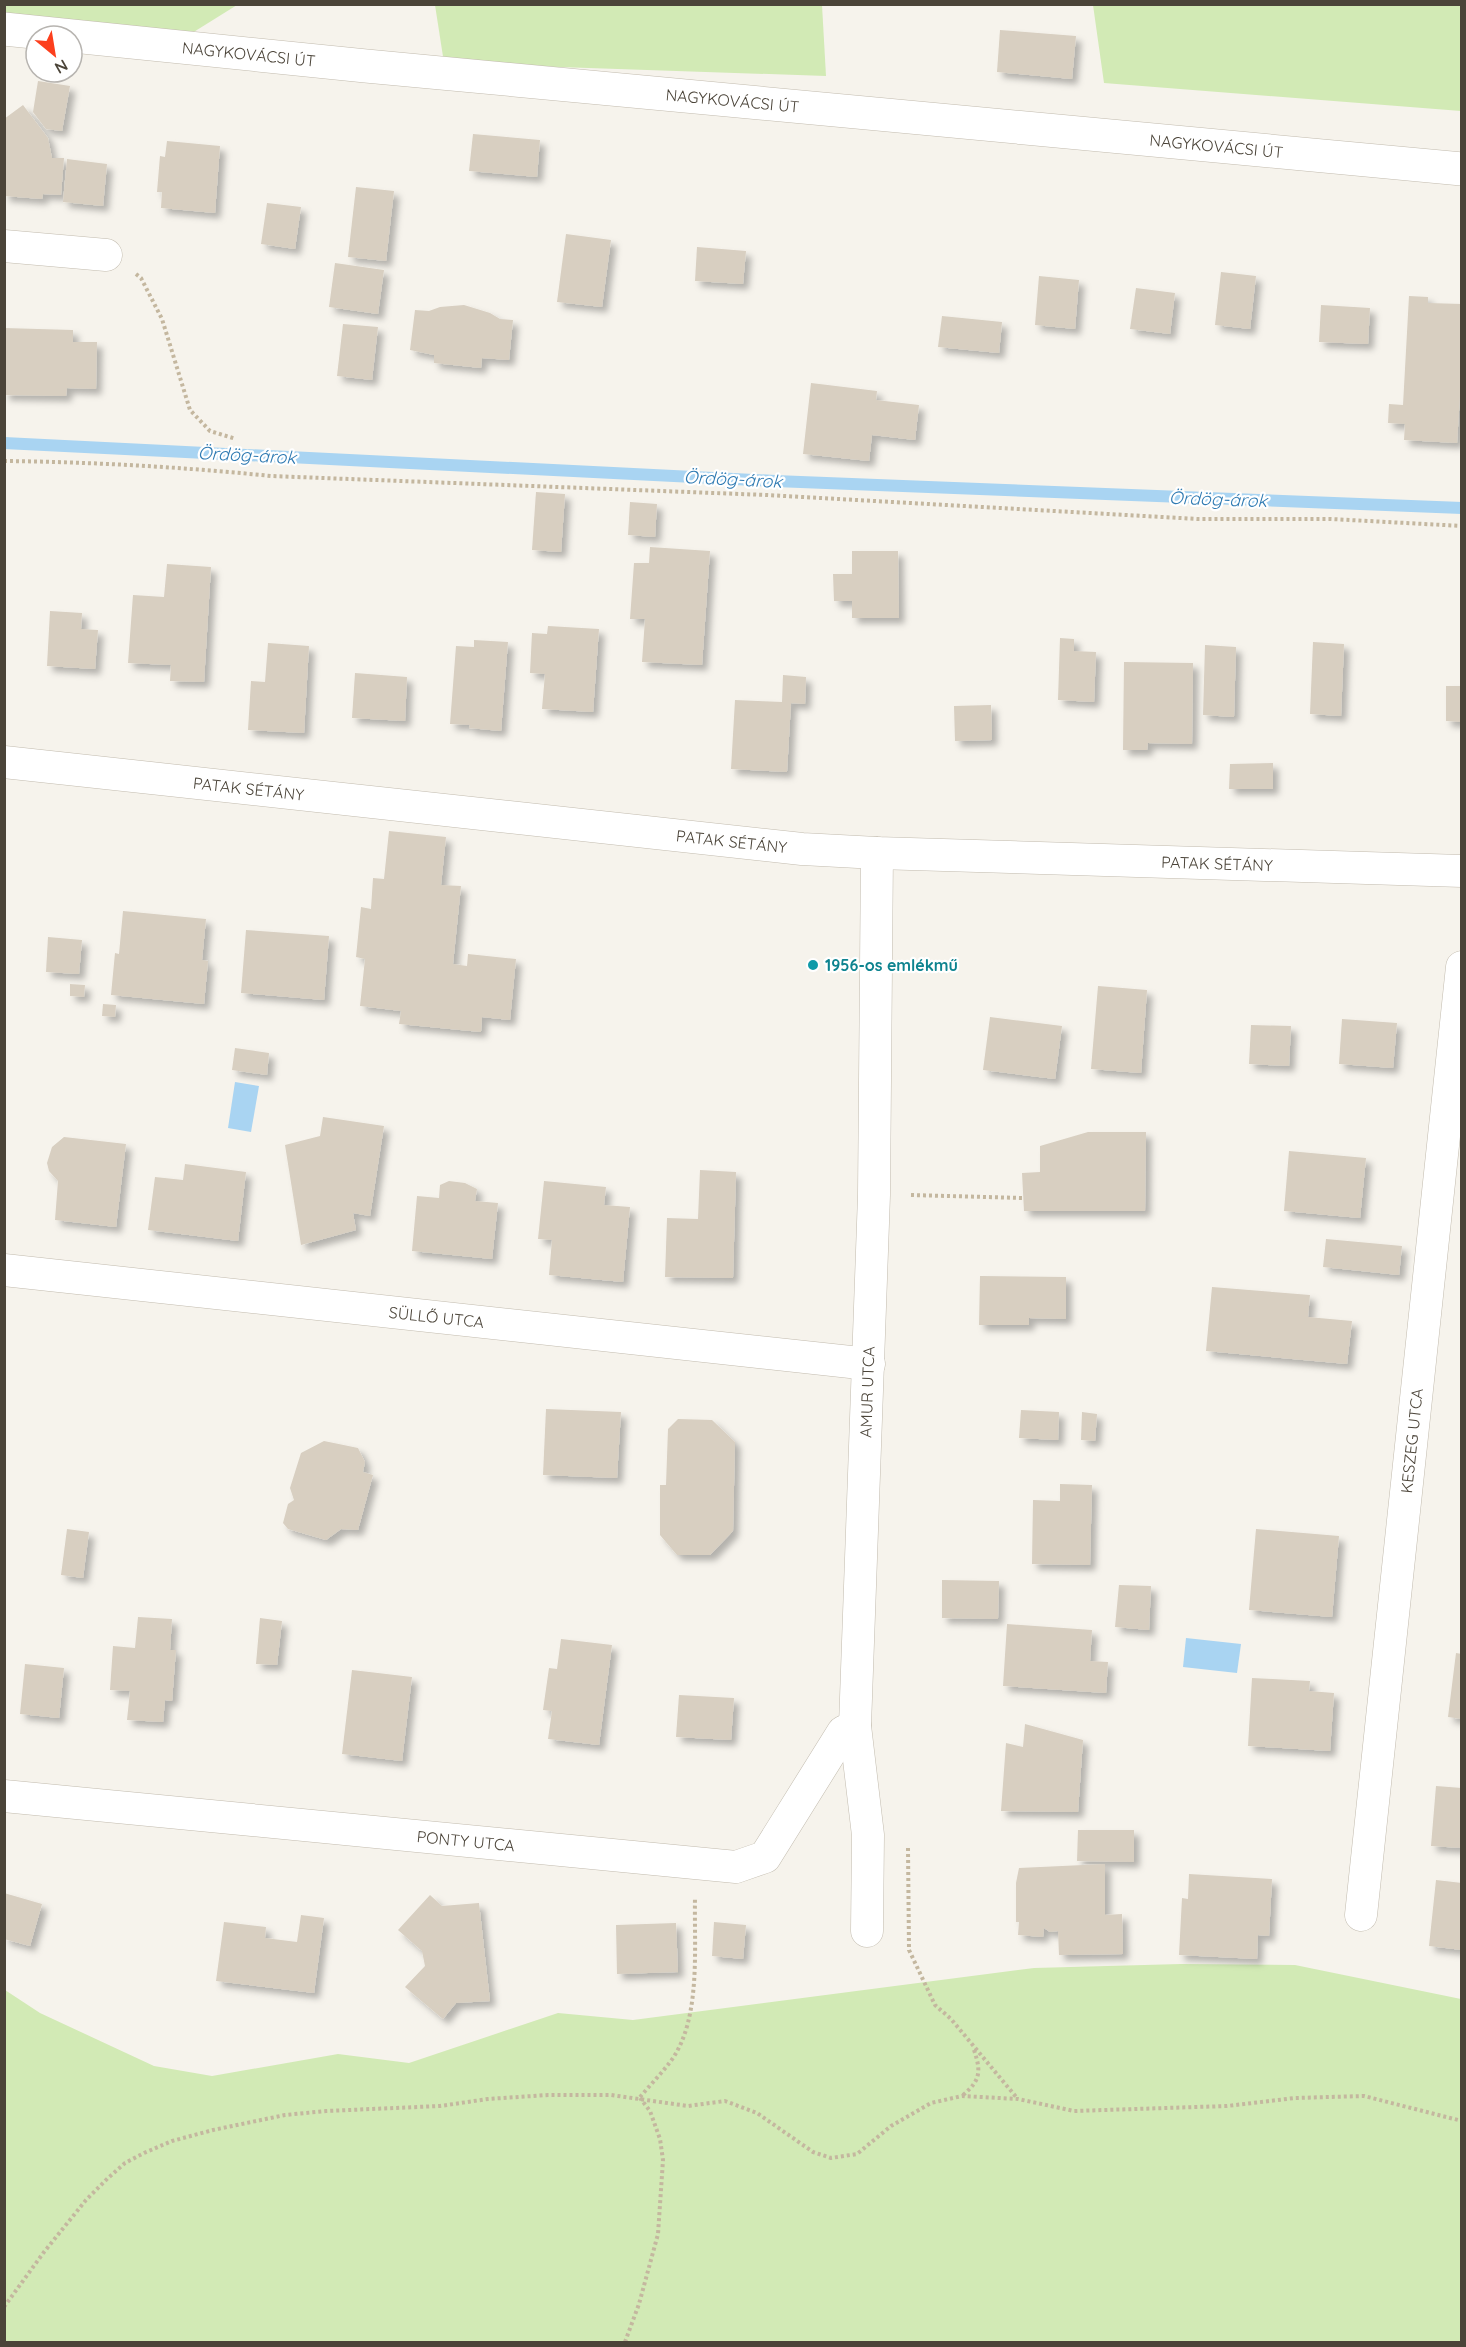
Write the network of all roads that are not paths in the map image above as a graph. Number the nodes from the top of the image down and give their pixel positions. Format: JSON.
{"nodes":[{"id":1,"x":4,"y":29,"type":"edge"},
{"id":2,"x":1461,"y":169,"type":"edge"},
{"id":3,"x":4,"y":246,"type":"edge"},
{"id":4,"x":106,"y":255,"type":"road end"},
{"id":5,"x":4,"y":762,"type":"edge"},
{"id":6,"x":877,"y":853,"type":"junction"},
{"id":7,"x":1461,"y":871,"type":"edge"},
{"id":8,"x":1461,"y":967,"type":"edge"},
{"id":9,"x":4,"y":1270,"type":"edge"},
{"id":10,"x":869,"y":1364,"type":"junction"},
{"id":11,"x":855,"y":1726,"type":"junction"},
{"id":12,"x":4,"y":1796,"type":"edge"},
{"id":13,"x":1361,"y":1915,"type":"dead end"},
{"id":14,"x":867,"y":1931,"type":"dead end"}],
"edges":[{"from":1,"to":2,"type":"street","name":"NAGYKOVÁCSI ÚT"},
{"from":3,"to":4,"type":"street"},
{"from":5,"to":6,"type":"street","name":"PATAK SÉTÁNY"},
{"from":6,"to":7,"type":"street","name":"PATAK SÉTÁNY"},
{"from":6,"to":10,"type":"street","name":"AMUR UTCA"},
{"from":8,"to":13,"type":"street","name":"KESZEG UTCA"},
{"from":9,"to":10,"type":"street","name":"SÜLLŐ UTCA"},
{"from":10,"to":11,"type":"street","name":"AMUR UTCA"},
{"from":11,"to":12,"type":"street","name":"PONTY UTCA"},
{"from":11,"to":14,"type":"street","name":"AMUR UTCA"}]}
